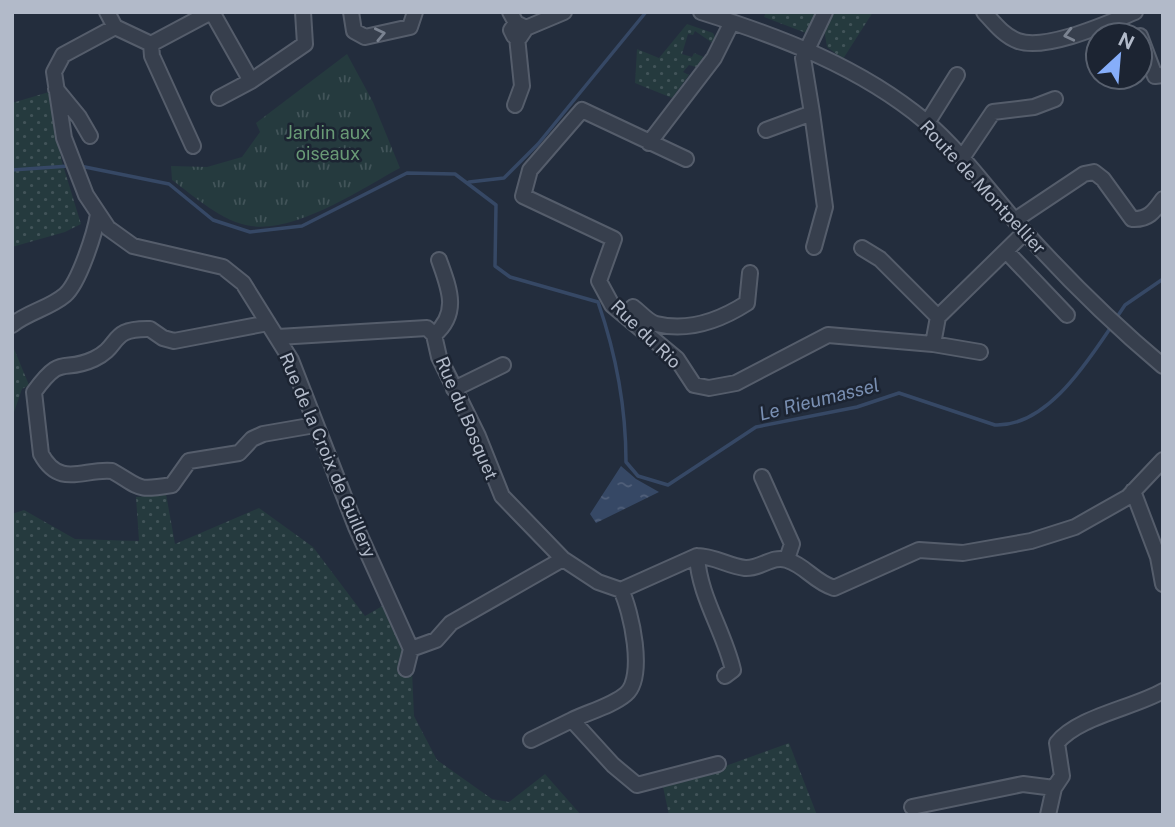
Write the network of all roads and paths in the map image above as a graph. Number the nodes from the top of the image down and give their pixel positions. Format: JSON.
{"nodes":[{"id":1,"x":107,"y":12,"type":"edge"},
{"id":2,"x":211,"y":12,"type":"edge"},
{"id":3,"x":303,"y":12,"type":"edge"},
{"id":4,"x":351,"y":12,"type":"edge"},
{"id":5,"x":415,"y":12,"type":"edge"},
{"id":6,"x":564,"y":12,"type":"edge"},
{"id":7,"x":701,"y":12,"type":"edge"},
{"id":8,"x":825,"y":12,"type":"edge"},
{"id":9,"x":984,"y":12,"type":"edge"},
{"id":10,"x":1134,"y":13,"type":"edge"},
{"id":11,"x":732,"y":22,"type":"junction"},
{"id":12,"x":517,"y":25,"type":"edge"},
{"id":13,"x":115,"y":27,"type":"junction"},
{"id":14,"x":150,"y":44,"type":"junction"},
{"id":15,"x":807,"y":49,"type":"junction"},
{"id":16,"x":957,"y":75,"type":"dead end"},
{"id":17,"x":251,"y":81,"type":"junction"},
{"id":18,"x":55,"y":89,"type":"junction"},
{"id":19,"x":219,"y":98,"type":"dead end"},
{"id":20,"x":1055,"y":99,"type":"dead end"},
{"id":21,"x":515,"y":106,"type":"dead end"},
{"id":22,"x":811,"y":113,"type":"junction"},
{"id":23,"x":927,"y":123,"type":"junction"},
{"id":24,"x":766,"y":130,"type":"dead end"},
{"id":25,"x":90,"y":136,"type":"dead end"},
{"id":26,"x":649,"y":143,"type":"junction"},
{"id":27,"x":193,"y":146,"type":"dead end"},
{"id":28,"x":962,"y":158,"type":"junction"},
{"id":29,"x":686,"y":159,"type":"dead end"},
{"id":30,"x":1163,"y":199,"type":"edge"},
{"id":31,"x":97,"y":214,"type":"junction"},
{"id":32,"x":1014,"y":220,"type":"junction"},
{"id":33,"x":1025,"y":232,"type":"junction"},
{"id":34,"x":814,"y":247,"type":"dead end"},
{"id":35,"x":862,"y":248,"type":"dead end"},
{"id":36,"x":1006,"y":251,"type":"junction"},
{"id":37,"x":439,"y":260,"type":"dead end"},
{"id":38,"x":750,"y":273,"type":"dead end"},
{"id":39,"x":1067,"y":315,"type":"dead end"},
{"id":40,"x":625,"y":316,"type":"junction"},
{"id":41,"x":938,"y":317,"type":"junction"},
{"id":42,"x":268,"y":323,"type":"junction"},
{"id":43,"x":12,"y":325,"type":"edge"},
{"id":44,"x":434,"y":335,"type":"junction"},
{"id":45,"x":278,"y":337,"type":"junction"},
{"id":46,"x":933,"y":344,"type":"junction"},
{"id":47,"x":980,"y":352,"type":"dead end"},
{"id":48,"x":503,"y":365,"type":"dead end"},
{"id":49,"x":1163,"y":366,"type":"edge"},
{"id":50,"x":454,"y":389,"type":"junction"},
{"id":51,"x":315,"y":425,"type":"junction"},
{"id":52,"x":1163,"y":460,"type":"edge"},
{"id":53,"x":762,"y":477,"type":"dead end"},
{"id":54,"x":1133,"y":491,"type":"junction"},
{"id":55,"x":697,"y":556,"type":"junction"},
{"id":56,"x":563,"y":559,"type":"junction"},
{"id":57,"x":787,"y":559,"type":"junction"},
{"id":58,"x":1163,"y":584,"type":"edge"},
{"id":59,"x":621,"y":590,"type":"junction"},
{"id":60,"x":411,"y":649,"type":"junction"},
{"id":61,"x":406,"y":669,"type":"dead end"},
{"id":62,"x":725,"y":676,"type":"dead end"},
{"id":63,"x":1163,"y":691,"type":"edge"},
{"id":64,"x":572,"y":720,"type":"junction"},
{"id":65,"x":531,"y":740,"type":"dead end"},
{"id":66,"x":718,"y":764,"type":"dead end"},
{"id":67,"x":1054,"y":788,"type":"junction"},
{"id":68,"x":912,"y":807,"type":"dead end"},
{"id":69,"x":930,"y":809,"type":"edge"},
{"id":70,"x":1048,"y":815,"type":"edge"}],
"edges":[{"from":1,"to":13,"type":"street"},
{"from":2,"to":14,"type":"street"},
{"from":2,"to":17,"type":"street"},
{"from":3,"to":17,"type":"street"},
{"from":4,"to":5,"type":"street","one_way":true},
{"from":6,"to":12,"type":"street"},
{"from":7,"to":11,"type":"street","name":"Route de Montpellier"},
{"from":8,"to":15,"type":"street"},
{"from":10,"to":9,"type":"street","one_way":true},
{"from":11,"to":15,"type":"street","name":"Route de Montpellier"},
{"from":11,"to":26,"type":"street"},
{"from":12,"to":21,"type":"street"},
{"from":13,"to":14,"type":"street"},
{"from":13,"to":18,"type":"street","name":"Rue de la Croix de Guillery"},
{"from":14,"to":27,"type":"street"},
{"from":15,"to":22,"type":"street"},
{"from":15,"to":23,"type":"street","name":"Route de Montpellier"},
{"from":16,"to":23,"type":"street"},
{"from":17,"to":19,"type":"street"},
{"from":18,"to":25,"type":"street"},
{"from":18,"to":31,"type":"street","name":"Rue de la Croix de Guillery"},
{"from":20,"to":28,"type":"street"},
{"from":22,"to":24,"type":"street"},
{"from":22,"to":34,"type":"street"},
{"from":23,"to":28,"type":"street","name":"Route de Montpellier"},
{"from":26,"to":29,"type":"street"},
{"from":26,"to":40,"type":"street","name":"Rue du Rio"},
{"from":28,"to":32,"type":"street","name":"Route de Montpellier"},
{"from":30,"to":32,"type":"street"},
{"from":31,"to":42,"type":"street","name":"Rue de la Croix de Guillery"},
{"from":31,"to":43,"type":"street"},
{"from":32,"to":33,"type":"street","name":"Route de Montpellier"},
{"from":33,"to":36,"type":"street"},
{"from":33,"to":49,"type":"street","name":"Route de Montpellier"},
{"from":35,"to":41,"type":"street"},
{"from":36,"to":39,"type":"street"},
{"from":36,"to":41,"type":"street"},
{"from":37,"to":44,"type":"street"},
{"from":38,"to":40,"type":"street"},
{"from":40,"to":46,"type":"street","name":"Rue du Rio"},
{"from":41,"to":46,"type":"street"},
{"from":42,"to":45,"type":"street","name":"Rue de la Croix de Guillery"},
{"from":42,"to":51,"type":"street"},
{"from":44,"to":45,"type":"street","name":"Rue du Bosquet"},
{"from":44,"to":50,"type":"street","name":"Rue du Bosquet"},
{"from":45,"to":51,"type":"street","name":"Rue de la Croix de Guillery"},
{"from":46,"to":47,"type":"street","name":"Rue du Rio"},
{"from":48,"to":50,"type":"street"},
{"from":50,"to":56,"type":"street","name":"Rue du Bosquet"},
{"from":51,"to":60,"type":"street","name":"Rue de la Croix de Guillery"},
{"from":52,"to":54,"type":"street"},
{"from":53,"to":57,"type":"street"},
{"from":54,"to":57,"type":"street"},
{"from":54,"to":58,"type":"street"},
{"from":55,"to":57,"type":"street"},
{"from":55,"to":59,"type":"street"},
{"from":55,"to":62,"type":"street"},
{"from":56,"to":59,"type":"street","name":"Rue du Bosquet"},
{"from":56,"to":60,"type":"street"},
{"from":59,"to":64,"type":"street"},
{"from":60,"to":61,"type":"street"},
{"from":63,"to":67,"type":"street"},
{"from":64,"to":65,"type":"street"},
{"from":64,"to":66,"type":"street"},
{"from":67,"to":69,"type":"street"},
{"from":67,"to":70,"type":"street"},
{"from":68,"to":69,"type":"street"}]}
